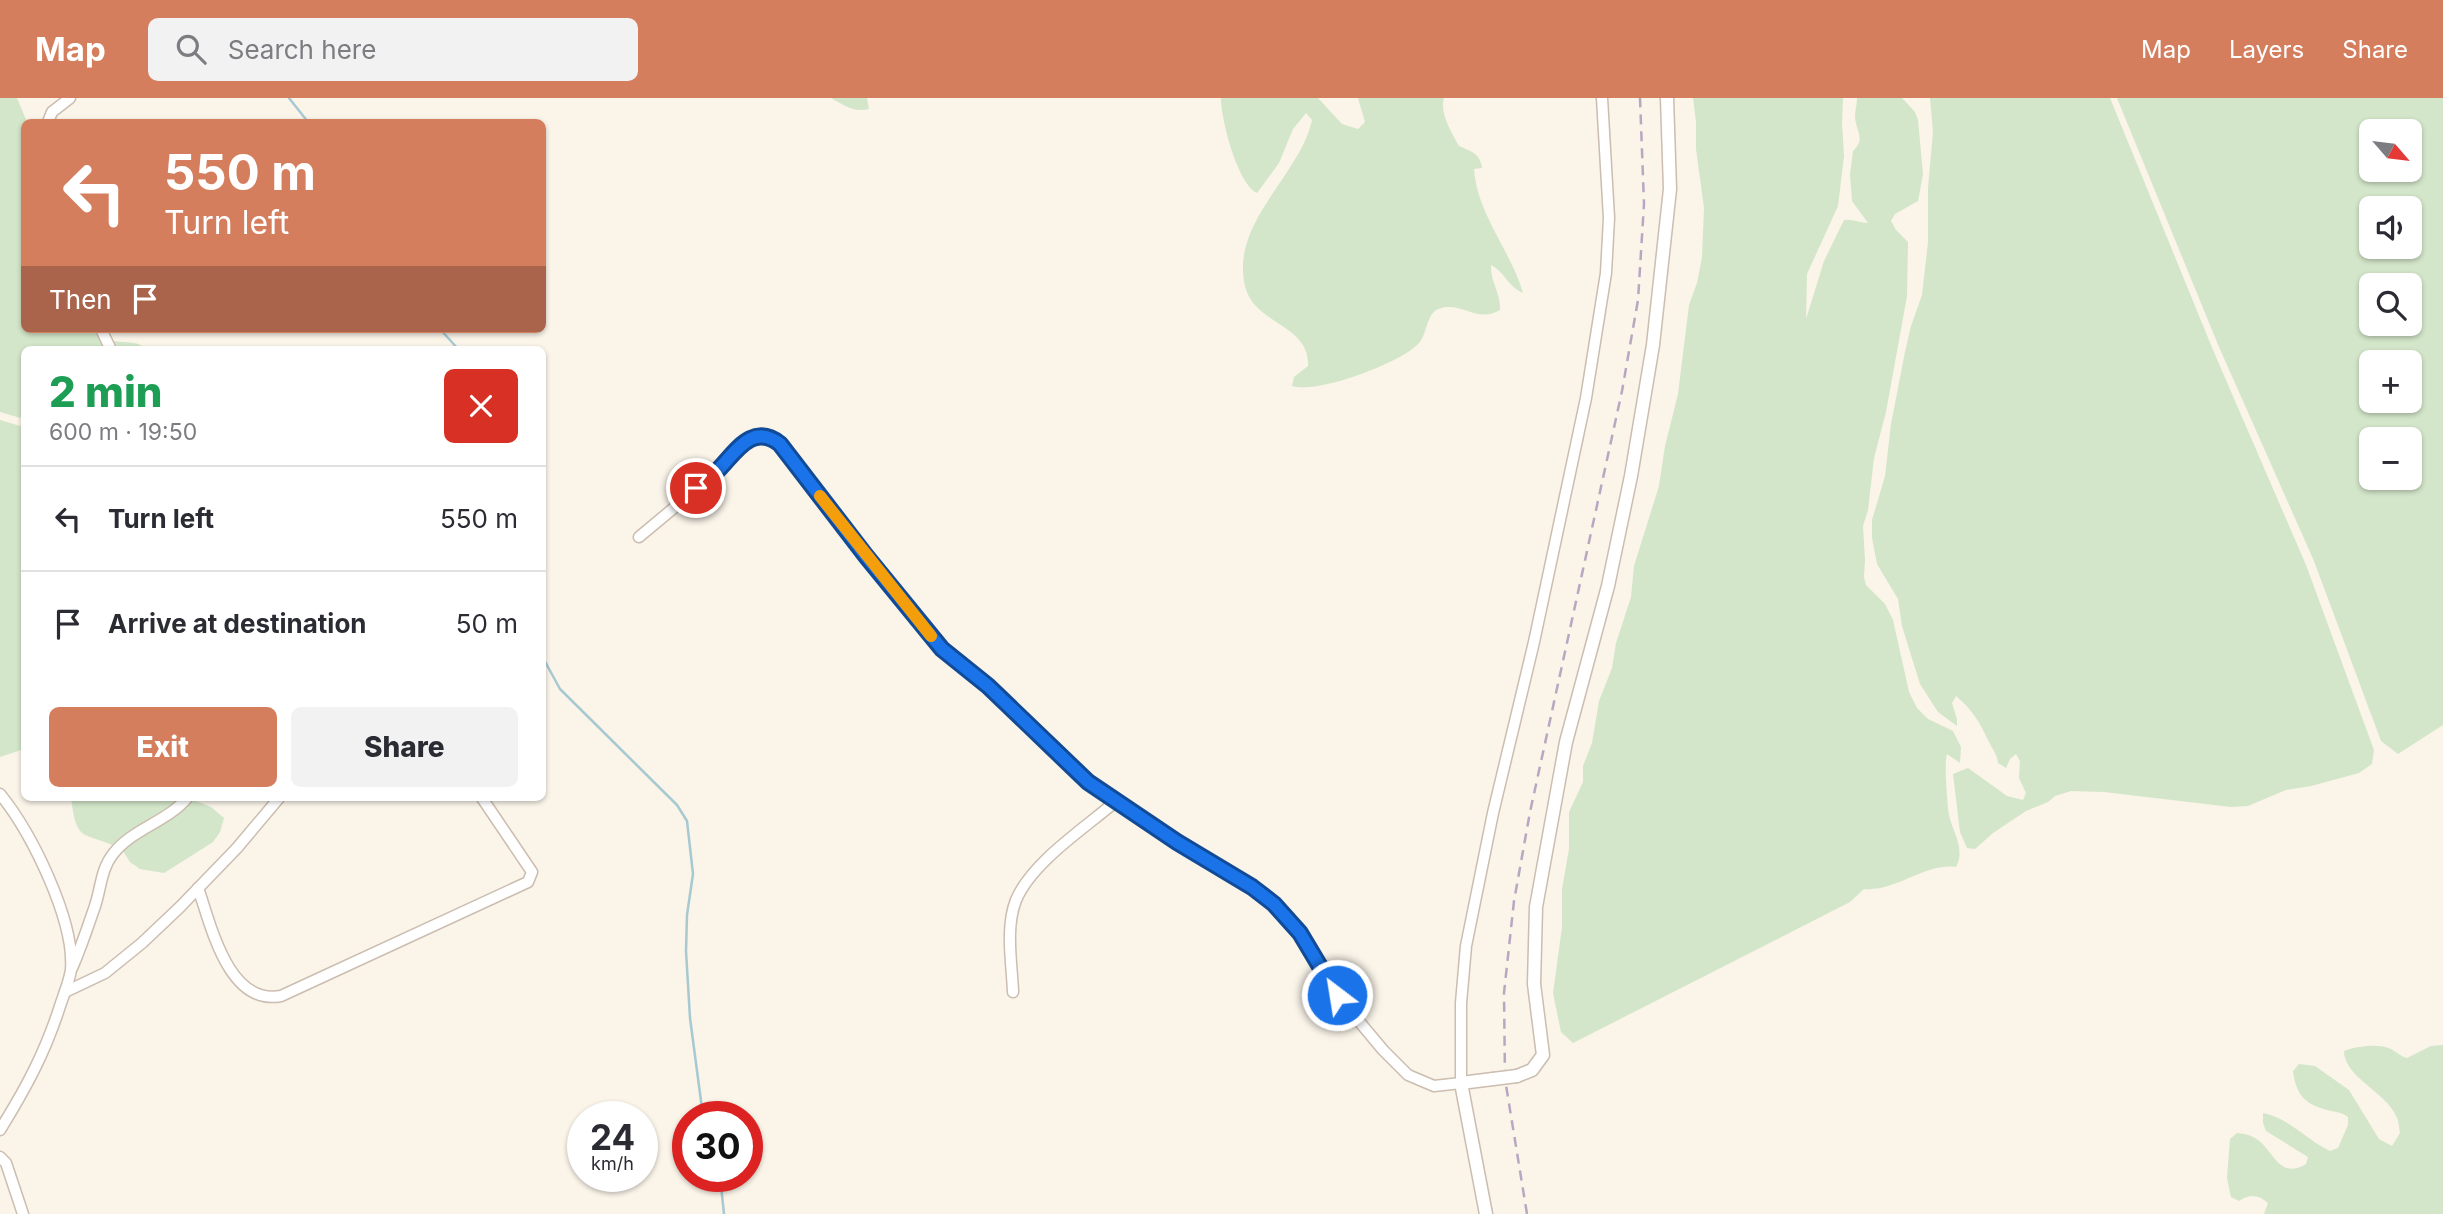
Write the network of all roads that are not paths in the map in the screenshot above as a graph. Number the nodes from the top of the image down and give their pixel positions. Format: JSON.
{"nodes":[{"id":1,"x":70,"y":98,"type":"edge"},
{"id":2,"x":1602,"y":98,"type":"edge"},
{"id":3,"x":1668,"y":98,"type":"edge"},
{"id":4,"x":49,"y":119,"type":"edge"},
{"id":5,"x":639,"y":537,"type":"dead end"},
{"id":6,"x":0,"y":794,"type":"edge"},
{"id":7,"x":184,"y":801,"type":"edge"},
{"id":8,"x":276,"y":801,"type":"edge"},
{"id":9,"x":484,"y":801,"type":"edge"},
{"id":10,"x":1115,"y":802,"type":"junction"},
{"id":11,"x":198,"y":888,"type":"junction"},
{"id":12,"x":71,"y":970,"type":"junction"},
{"id":13,"x":65,"y":992,"type":"junction"},
{"id":14,"x":1013,"y":992,"type":"dead end"},
{"id":15,"x":1461,"y":1083,"type":"junction"},
{"id":16,"x":0,"y":1130,"type":"edge"},
{"id":17,"x":0,"y":1157,"type":"edge"},
{"id":18,"x":23,"y":1214,"type":"edge"},
{"id":19,"x":1486,"y":1214,"type":"edge"}],
"edges":[{"from":1,"to":4,"type":"street"},
{"from":2,"to":15,"type":"street"},
{"from":3,"to":15,"type":"street","bridge":true},
{"from":5,"to":10,"type":"street"},
{"from":6,"to":12,"type":"street"},
{"from":7,"to":12,"type":"street"},
{"from":8,"to":11,"type":"street"},
{"from":9,"to":11,"type":"street"},
{"from":10,"to":14,"type":"street"},
{"from":10,"to":15,"type":"street"},
{"from":11,"to":13,"type":"street"},
{"from":12,"to":13,"type":"street"},
{"from":13,"to":16,"type":"street"},
{"from":15,"to":19,"type":"street"},
{"from":17,"to":18,"type":"street"}]}
